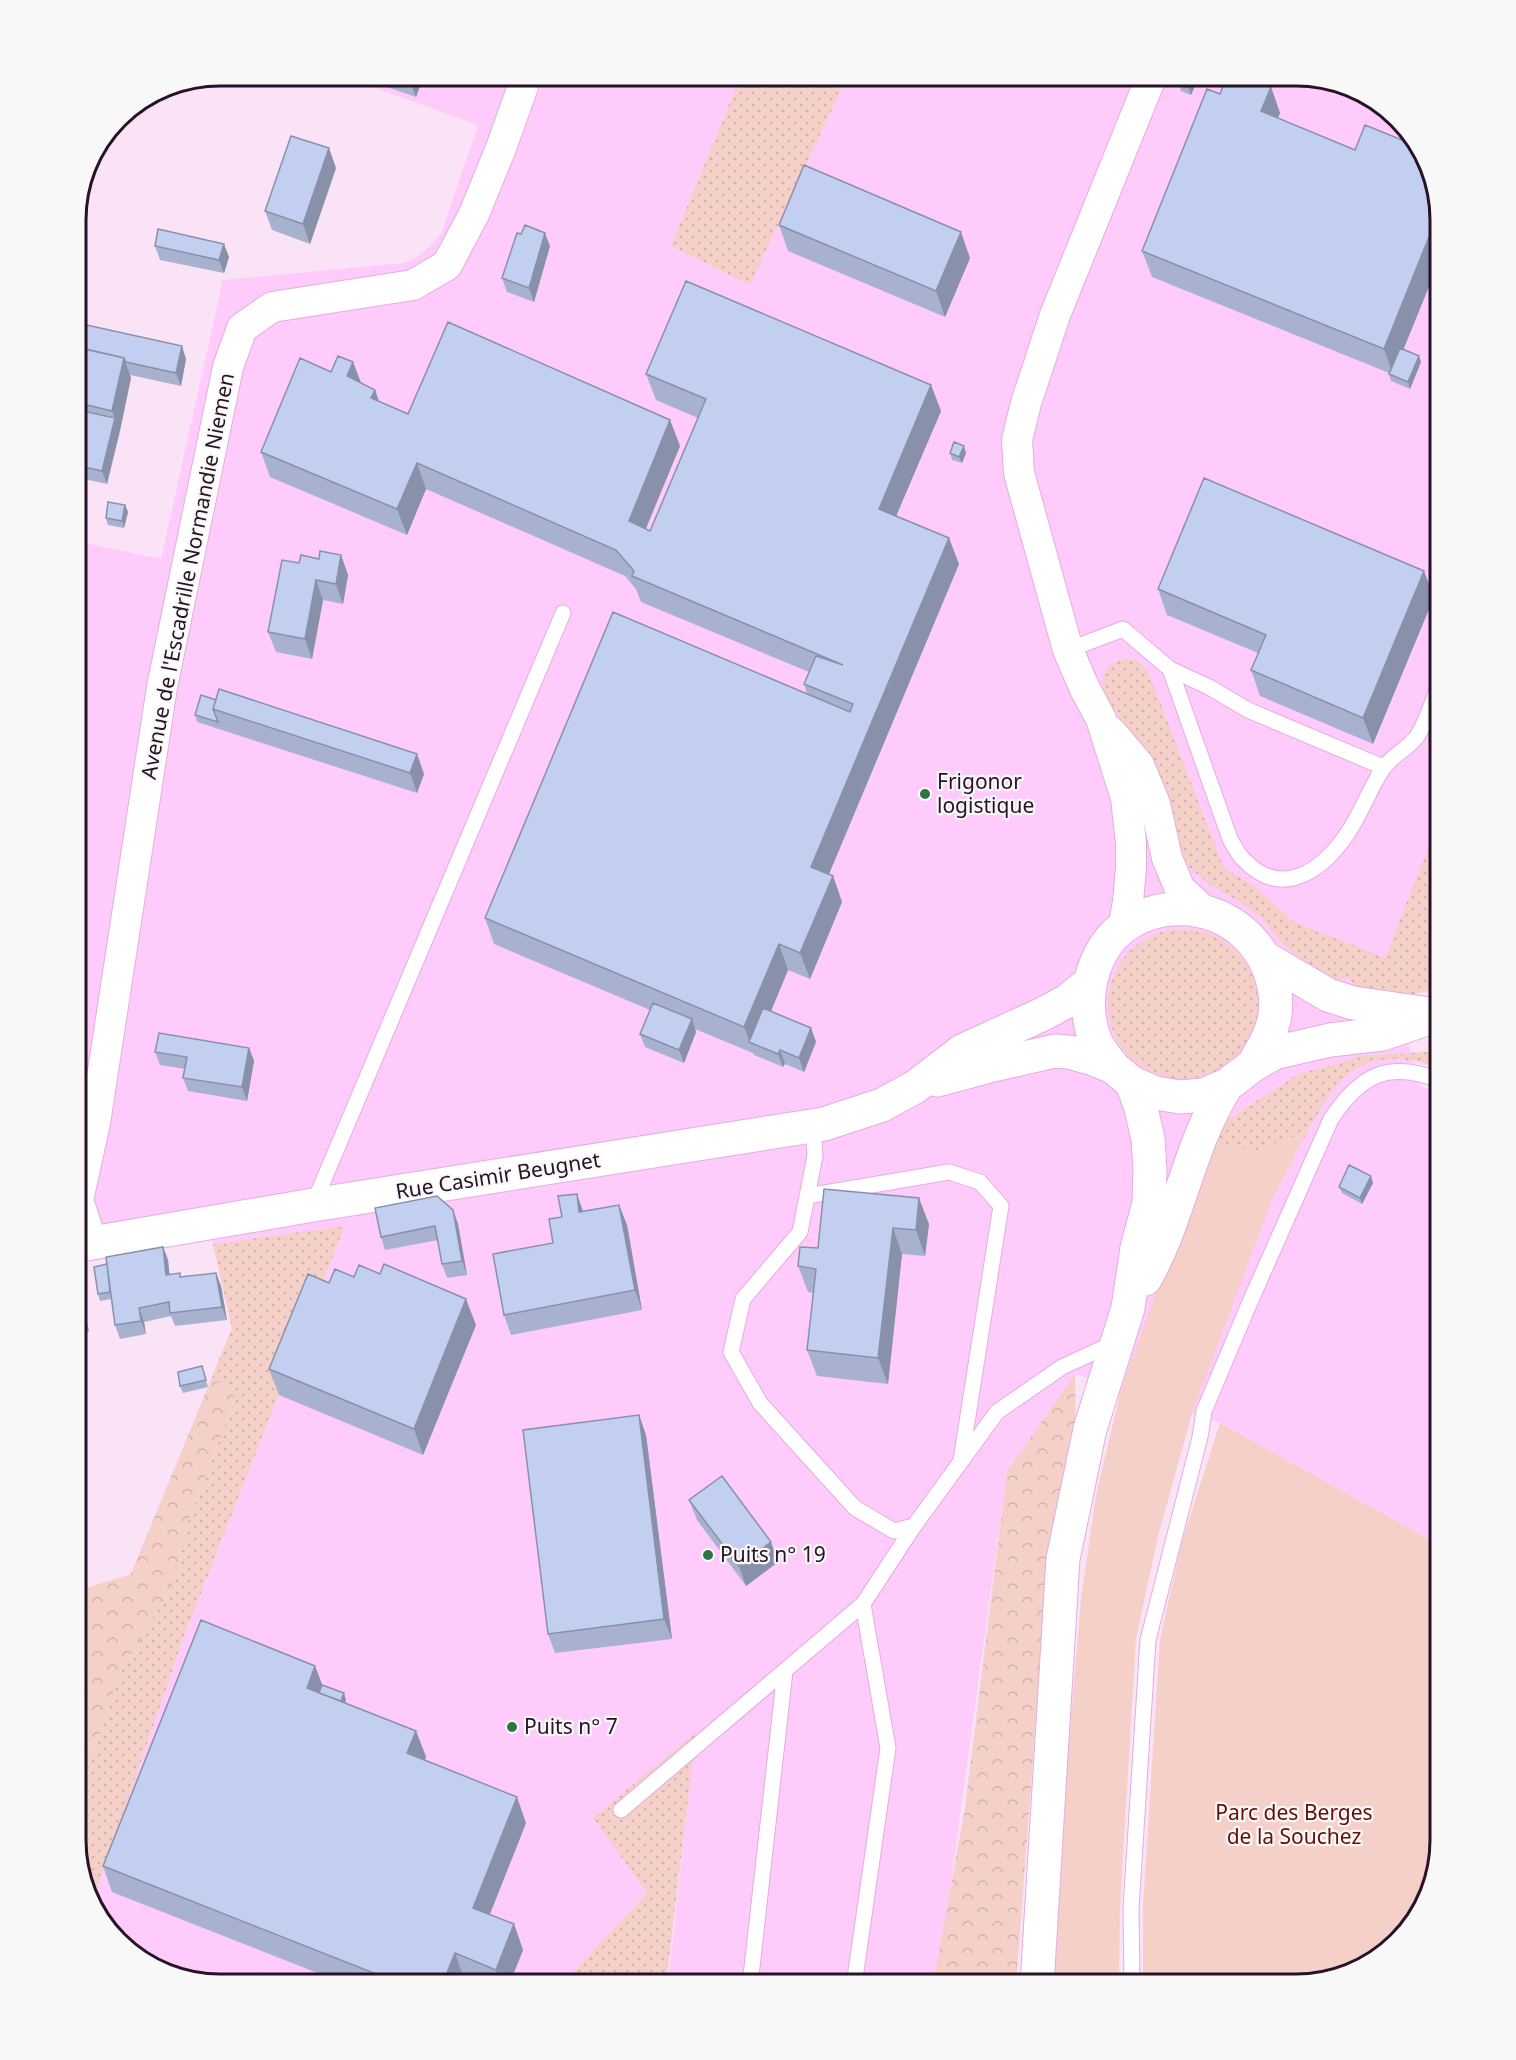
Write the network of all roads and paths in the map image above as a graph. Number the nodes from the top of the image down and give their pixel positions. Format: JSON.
{"nodes":[{"id":1,"x":523,"y":86,"type":"edge"},
{"id":2,"x":1148,"y":86,"type":"edge"},
{"id":3,"x":563,"y":613,"type":"dead end"},
{"id":4,"x":1068,"y":650,"type":"junction"},
{"id":5,"x":1170,"y":669,"type":"junction"},
{"id":6,"x":1430,"y":706,"type":"edge"},
{"id":7,"x":1101,"y":719,"type":"junction"},
{"id":8,"x":1383,"y":767,"type":"junction"},
{"id":9,"x":1204,"y":911,"type":"junction"},
{"id":10,"x":1123,"y":928,"type":"junction"},
{"id":11,"x":1265,"y":958,"type":"junction"},
{"id":12,"x":1089,"y":983,"type":"junction"},
{"id":13,"x":1430,"y":1013,"type":"edge"},
{"id":14,"x":1430,"y":1017,"type":"edge"},
{"id":15,"x":1122,"y":1075,"type":"junction"},
{"id":16,"x":1240,"y":1076,"type":"junction"},
{"id":17,"x":1430,"y":1077,"type":"edge"},
{"id":18,"x":915,"y":1087,"type":"junction"},
{"id":19,"x":813,"y":1126,"type":"junction"},
{"id":20,"x":86,"y":1164,"type":"edge"},
{"id":21,"x":807,"y":1196,"type":"junction"},
{"id":22,"x":313,"y":1205,"type":"junction"},
{"id":23,"x":86,"y":1244,"type":"edge"},
{"id":24,"x":1128,"y":1308,"type":"junction"},
{"id":25,"x":1118,"y":1342,"type":"junction"},
{"id":26,"x":961,"y":1462,"type":"junction"},
{"id":27,"x":914,"y":1526,"type":"junction"},
{"id":28,"x":863,"y":1604,"type":"junction"},
{"id":29,"x":785,"y":1671,"type":"junction"},
{"id":30,"x":621,"y":1810,"type":"dead end"},
{"id":31,"x":751,"y":1974,"type":"edge"},
{"id":32,"x":856,"y":1974,"type":"edge"},
{"id":33,"x":1038,"y":1974,"type":"edge"},
{"id":34,"x":1132,"y":1974,"type":"edge"}],
"edges":[{"from":1,"to":20,"type":"street","name":"Avenue de l'Escadrille Normandie Niemen"},
{"from":2,"to":4,"type":"street"},
{"from":3,"to":22,"type":"lane"},
{"from":4,"to":5,"type":"lane"},
{"from":4,"to":7,"type":"street"},
{"from":5,"to":8,"type":"lane"},
{"from":5,"to":8,"type":"lane"},
{"from":6,"to":8,"type":"lane"},
{"from":7,"to":9,"type":"street"},
{"from":7,"to":10,"type":"street"},
{"from":9,"to":10,"type":"main road"},
{"from":9,"to":11,"type":"main road"},
{"from":10,"to":12,"type":"main road"},
{"from":11,"to":13,"type":"main road"},
{"from":11,"to":16,"type":"main road"},
{"from":12,"to":15,"type":"main road"},
{"from":12,"to":18,"type":"main road"},
{"from":14,"to":16,"type":"main road"},
{"from":15,"to":16,"type":"main road"},
{"from":15,"to":18,"type":"main road"},
{"from":15,"to":24,"type":"main road"},
{"from":16,"to":24,"type":"main road"},
{"from":17,"to":34,"type":"lane"},
{"from":18,"to":19,"type":"main road","name":"Rue Casimir Beugnet"},
{"from":19,"to":21,"type":"lane"},
{"from":19,"to":22,"type":"main road","name":"Rue Casimir Beugnet"},
{"from":21,"to":26,"type":"lane"},
{"from":21,"to":27,"type":"lane"},
{"from":22,"to":23,"type":"main road","name":"Rue Casimir Beugnet"},
{"from":24,"to":25,"type":"main road"},
{"from":25,"to":26,"type":"lane"},
{"from":25,"to":33,"type":"main road"},
{"from":26,"to":27,"type":"lane"},
{"from":27,"to":28,"type":"lane"},
{"from":28,"to":29,"type":"lane"},
{"from":28,"to":32,"type":"lane"},
{"from":29,"to":30,"type":"lane"},
{"from":29,"to":31,"type":"lane"}]}
